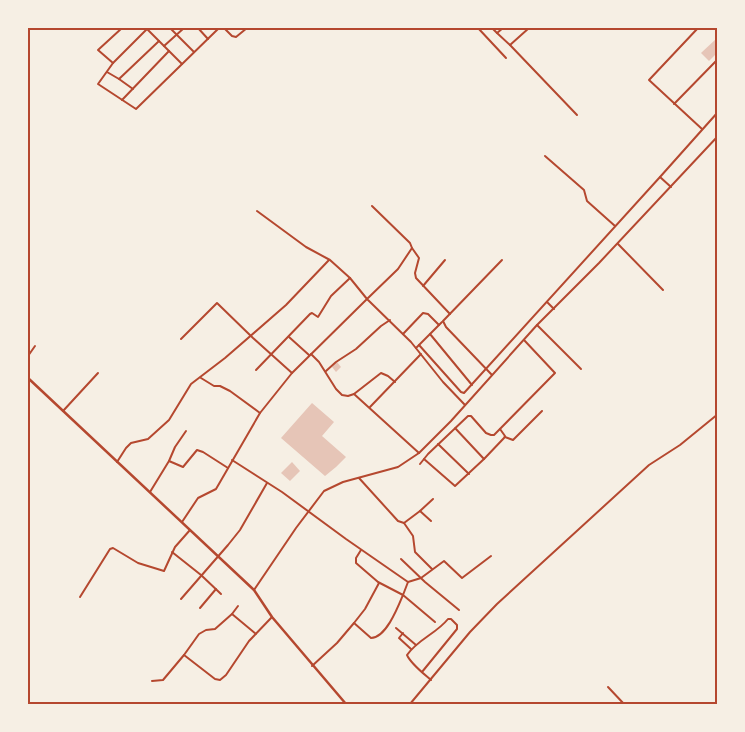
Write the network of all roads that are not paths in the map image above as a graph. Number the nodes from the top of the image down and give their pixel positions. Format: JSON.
{"nodes":[{"id":1,"x":122,"y":28,"type":"edge"},
{"id":2,"x":146,"y":28,"type":"edge"},
{"id":3,"x":170,"y":28,"type":"edge"},
{"id":4,"x":184,"y":28,"type":"edge"},
{"id":5,"x":198,"y":28,"type":"edge"},
{"id":6,"x":219,"y":28,"type":"edge"},
{"id":7,"x":224,"y":28,"type":"edge"},
{"id":8,"x":247,"y":28,"type":"edge"},
{"id":9,"x":478,"y":28,"type":"edge"},
{"id":10,"x":492,"y":28,"type":"edge"},
{"id":11,"x":503,"y":28,"type":"edge"},
{"id":12,"x":529,"y":28,"type":"edge"},
{"id":13,"x":698,"y":28,"type":"edge"},
{"id":14,"x":497,"y":33,"type":"junction"},
{"id":15,"x":177,"y":34,"type":"junction"},
{"id":16,"x":208,"y":39,"type":"junction"},
{"id":17,"x":159,"y":40,"type":"junction"},
{"id":18,"x":510,"y":45,"type":"junction"},
{"id":19,"x":164,"y":46,"type":"junction"},
{"id":20,"x":169,"y":51,"type":"junction"},
{"id":21,"x":194,"y":52,"type":"junction"},
{"id":22,"x":506,"y":58,"type":"dead end"},
{"id":23,"x":718,"y":59,"type":"edge"},
{"id":24,"x":113,"y":63,"type":"junction"},
{"id":25,"x":182,"y":64,"type":"junction"},
{"id":26,"x":106,"y":71,"type":"junction"},
{"id":27,"x":119,"y":79,"type":"junction"},
{"id":28,"x":133,"y":89,"type":"junction"},
{"id":29,"x":122,"y":100,"type":"junction"},
{"id":30,"x":674,"y":104,"type":"junction"},
{"id":31,"x":718,"y":112,"type":"edge"},
{"id":32,"x":577,"y":115,"type":"dead end"},
{"id":33,"x":702,"y":130,"type":"junction"},
{"id":34,"x":718,"y":136,"type":"edge"},
{"id":35,"x":545,"y":156,"type":"dead end"},
{"id":36,"x":660,"y":176,"type":"junction"},
{"id":37,"x":671,"y":186,"type":"junction"},
{"id":38,"x":372,"y":206,"type":"dead end"},
{"id":39,"x":257,"y":211,"type":"dead end"},
{"id":40,"x":615,"y":226,"type":"junction"},
{"id":41,"x":618,"y":244,"type":"junction"},
{"id":42,"x":412,"y":248,"type":"junction"},
{"id":43,"x":330,"y":260,"type":"junction"},
{"id":44,"x":445,"y":260,"type":"dead end"},
{"id":45,"x":502,"y":260,"type":"dead end"},
{"id":46,"x":350,"y":278,"type":"junction"},
{"id":47,"x":423,"y":286,"type":"junction"},
{"id":48,"x":663,"y":290,"type":"dead end"},
{"id":49,"x":367,"y":299,"type":"junction"},
{"id":50,"x":547,"y":302,"type":"junction"},
{"id":51,"x":554,"y":309,"type":"junction"},
{"id":52,"x":450,"y":314,"type":"junction"},
{"id":53,"x":390,"y":320,"type":"junction"},
{"id":54,"x":442,"y":321,"type":"junction"},
{"id":55,"x":439,"y":325,"type":"junction"},
{"id":56,"x":538,"y":326,"type":"junction"},
{"id":57,"x":403,"y":334,"type":"junction"},
{"id":58,"x":430,"y":334,"type":"junction"},
{"id":59,"x":251,"y":336,"type":"junction"},
{"id":60,"x":288,"y":337,"type":"junction"},
{"id":61,"x":180,"y":339,"type":"dead end"},
{"id":62,"x":512,"y":341,"type":"junction"},
{"id":63,"x":526,"y":341,"type":"junction"},
{"id":64,"x":419,"y":345,"type":"junction"},
{"id":65,"x":35,"y":346,"type":"dead end"},
{"id":66,"x":518,"y":347,"type":"junction"},
{"id":67,"x":416,"y":348,"type":"junction"},
{"id":68,"x":421,"y":354,"type":"junction"},
{"id":69,"x":272,"y":355,"type":"junction"},
{"id":70,"x":310,"y":355,"type":"junction"},
{"id":71,"x":28,"y":356,"type":"edge"},
{"id":72,"x":487,"y":369,"type":"junction"},
{"id":73,"x":581,"y":369,"type":"dead end"},
{"id":74,"x":256,"y":370,"type":"dead end"},
{"id":75,"x":325,"y":371,"type":"junction"},
{"id":76,"x":98,"y":373,"type":"dead end"},
{"id":77,"x":292,"y":373,"type":"junction"},
{"id":78,"x":492,"y":375,"type":"junction"},
{"id":79,"x":28,"y":378,"type":"edge"},
{"id":80,"x":201,"y":378,"type":"junction"},
{"id":81,"x":395,"y":382,"type":"junction"},
{"id":82,"x":472,"y":385,"type":"junction"},
{"id":83,"x":354,"y":394,"type":"junction"},
{"id":84,"x":465,"y":405,"type":"junction"},
{"id":85,"x":370,"y":407,"type":"junction"},
{"id":86,"x":63,"y":411,"type":"junction"},
{"id":87,"x":542,"y":411,"type":"dead end"},
{"id":88,"x":260,"y":413,"type":"junction"},
{"id":89,"x":718,"y":414,"type":"edge"},
{"id":90,"x":455,"y":416,"type":"junction"},
{"id":91,"x":460,"y":421,"type":"junction"},
{"id":92,"x":455,"y":428,"type":"junction"},
{"id":93,"x":500,"y":429,"type":"junction"},
{"id":94,"x":442,"y":430,"type":"junction"},
{"id":95,"x":186,"y":431,"type":"dead end"},
{"id":96,"x":446,"y":435,"type":"junction"},
{"id":97,"x":505,"y":437,"type":"junction"},
{"id":98,"x":438,"y":444,"type":"junction"},
{"id":99,"x":419,"y":453,"type":"junction"},
{"id":100,"x":424,"y":459,"type":"junction"},
{"id":101,"x":484,"y":459,"type":"junction"},
{"id":102,"x":169,"y":460,"type":"junction"},
{"id":103,"x":232,"y":460,"type":"junction"},
{"id":104,"x":117,"y":462,"type":"junction"},
{"id":105,"x":420,"y":464,"type":"dead end"},
{"id":106,"x":228,"y":468,"type":"junction"},
{"id":107,"x":469,"y":474,"type":"junction"},
{"id":108,"x":360,"y":478,"type":"junction"},
{"id":109,"x":267,"y":483,"type":"junction"},
{"id":110,"x":150,"y":492,"type":"junction"},
{"id":111,"x":433,"y":499,"type":"dead end"},
{"id":112,"x":308,"y":511,"type":"junction"},
{"id":113,"x":420,"y":511,"type":"junction"},
{"id":114,"x":431,"y":521,"type":"dead end"},
{"id":115,"x":182,"y":522,"type":"junction"},
{"id":116,"x":404,"y":523,"type":"junction"},
{"id":117,"x":190,"y":530,"type":"junction"},
{"id":118,"x":362,"y":550,"type":"junction"},
{"id":119,"x":172,"y":552,"type":"junction"},
{"id":120,"x":490,"y":556,"type":"dead end"},
{"id":121,"x":220,"y":557,"type":"junction"},
{"id":122,"x":401,"y":559,"type":"dead end"},
{"id":123,"x":432,"y":569,"type":"junction"},
{"id":124,"x":201,"y":575,"type":"junction"},
{"id":125,"x":421,"y":578,"type":"junction"},
{"id":126,"x":408,"y":582,"type":"junction"},
{"id":127,"x":379,"y":583,"type":"junction"},
{"id":128,"x":216,"y":589,"type":"junction"},
{"id":129,"x":254,"y":590,"type":"junction"},
{"id":130,"x":221,"y":594,"type":"dead end"},
{"id":131,"x":403,"y":595,"type":"junction"},
{"id":132,"x":80,"y":597,"type":"dead end"},
{"id":133,"x":181,"y":599,"type":"dead end"},
{"id":134,"x":238,"y":606,"type":"dead end"},
{"id":135,"x":200,"y":608,"type":"dead end"},
{"id":136,"x":459,"y":610,"type":"dead end"},
{"id":137,"x":232,"y":614,"type":"junction"},
{"id":138,"x":272,"y":617,"type":"junction"},
{"id":139,"x":435,"y":622,"type":"dead end"},
{"id":140,"x":354,"y":623,"type":"junction"},
{"id":141,"x":396,"y":628,"type":"dead end"},
{"id":142,"x":402,"y":633,"type":"junction"},
{"id":143,"x":256,"y":634,"type":"junction"},
{"id":144,"x":416,"y":645,"type":"junction"},
{"id":145,"x":411,"y":649,"type":"junction"},
{"id":146,"x":184,"y":655,"type":"junction"},
{"id":147,"x":312,"y":666,"type":"junction"},
{"id":148,"x":422,"y":672,"type":"junction"},
{"id":149,"x":431,"y":680,"type":"junction"},
{"id":150,"x":152,"y":681,"type":"dead end"},
{"id":151,"x":608,"y":687,"type":"dead end"},
{"id":152,"x":346,"y":704,"type":"edge"},
{"id":153,"x":410,"y":704,"type":"edge"},
{"id":154,"x":624,"y":704,"type":"edge"}],
"edges":[{"from":1,"to":24,"type":"street"},
{"from":2,"to":17,"type":"street"},
{"from":2,"to":24,"type":"street"},
{"from":3,"to":15,"type":"street"},
{"from":4,"to":15,"type":"street"},
{"from":5,"to":16,"type":"street"},
{"from":6,"to":16,"type":"street"},
{"from":7,"to":8,"type":"street"},
{"from":9,"to":22,"type":"street"},
{"from":10,"to":14,"type":"street"},
{"from":11,"to":14,"type":"street"},
{"from":12,"to":18,"type":"street"},
{"from":13,"to":30,"type":"street"},
{"from":14,"to":18,"type":"street"},
{"from":15,"to":19,"type":"street"},
{"from":15,"to":21,"type":"street"},
{"from":16,"to":21,"type":"street"},
{"from":17,"to":19,"type":"street"},
{"from":17,"to":27,"type":"street"},
{"from":18,"to":32,"type":"street"},
{"from":19,"to":20,"type":"street"},
{"from":20,"to":25,"type":"street"},
{"from":20,"to":28,"type":"street"},
{"from":21,"to":25,"type":"street"},
{"from":23,"to":30,"type":"street"},
{"from":24,"to":26,"type":"street"},
{"from":25,"to":29,"type":"street"},
{"from":26,"to":27,"type":"street"},
{"from":26,"to":29,"type":"street"},
{"from":27,"to":28,"type":"street"},
{"from":28,"to":29,"type":"street"},
{"from":30,"to":33,"type":"street"},
{"from":31,"to":33,"type":"street"},
{"from":33,"to":36,"type":"street"},
{"from":34,"to":37,"type":"street"},
{"from":35,"to":40,"type":"street"},
{"from":36,"to":37,"type":"street"},
{"from":36,"to":40,"type":"street"},
{"from":37,"to":41,"type":"street"},
{"from":38,"to":42,"type":"street"},
{"from":39,"to":43,"type":"street"},
{"from":40,"to":50,"type":"street"},
{"from":41,"to":48,"type":"street"},
{"from":41,"to":51,"type":"street"},
{"from":42,"to":47,"type":"street"},
{"from":42,"to":49,"type":"street"},
{"from":43,"to":46,"type":"street"},
{"from":43,"to":59,"type":"street"},
{"from":44,"to":47,"type":"street"},
{"from":45,"to":52,"type":"street"},
{"from":46,"to":49,"type":"street"},
{"from":46,"to":60,"type":"street"},
{"from":47,"to":52,"type":"street"},
{"from":49,"to":53,"type":"street"},
{"from":49,"to":70,"type":"street"},
{"from":50,"to":51,"type":"street"},
{"from":50,"to":62,"type":"street"},
{"from":51,"to":56,"type":"street"},
{"from":52,"to":54,"type":"street"},
{"from":53,"to":57,"type":"street"},
{"from":53,"to":75,"type":"street"},
{"from":54,"to":55,"type":"street"},
{"from":54,"to":72,"type":"street"},
{"from":55,"to":57,"type":"street"},
{"from":55,"to":58,"type":"street"},
{"from":56,"to":63,"type":"street"},
{"from":56,"to":73,"type":"street"},
{"from":57,"to":67,"type":"street"},
{"from":58,"to":64,"type":"street"},
{"from":58,"to":82,"type":"street"},
{"from":59,"to":61,"type":"street"},
{"from":59,"to":69,"type":"street"},
{"from":59,"to":80,"type":"street"},
{"from":60,"to":69,"type":"street"},
{"from":60,"to":70,"type":"street"},
{"from":62,"to":66,"type":"street"},
{"from":62,"to":72,"type":"street"},
{"from":63,"to":66,"type":"street"},
{"from":63,"to":93,"type":"street"},
{"from":64,"to":67,"type":"street"},
{"from":64,"to":82,"type":"street"},
{"from":65,"to":71,"type":"street"},
{"from":66,"to":78,"type":"street"},
{"from":67,"to":68,"type":"street"},
{"from":68,"to":81,"type":"street"},
{"from":68,"to":84,"type":"street"},
{"from":69,"to":74,"type":"street"},
{"from":69,"to":77,"type":"street"},
{"from":70,"to":75,"type":"street"},
{"from":70,"to":77,"type":"street"},
{"from":72,"to":78,"type":"street"},
{"from":72,"to":82,"type":"street"},
{"from":75,"to":83,"type":"street"},
{"from":76,"to":86,"type":"street"},
{"from":77,"to":88,"type":"street"},
{"from":78,"to":84,"type":"street"},
{"from":79,"to":86,"type":"main road"},
{"from":80,"to":88,"type":"street"},
{"from":80,"to":104,"type":"street"},
{"from":81,"to":83,"type":"street"},
{"from":81,"to":85,"type":"street"},
{"from":83,"to":85,"type":"street"},
{"from":84,"to":90,"type":"street"},
{"from":85,"to":99,"type":"street"},
{"from":86,"to":104,"type":"main road"},
{"from":87,"to":97,"type":"street"},
{"from":88,"to":103,"type":"street"},
{"from":89,"to":149,"type":"street"},
{"from":90,"to":91,"type":"street"},
{"from":90,"to":94,"type":"street"},
{"from":91,"to":92,"type":"street"},
{"from":91,"to":93,"type":"street"},
{"from":92,"to":96,"type":"street"},
{"from":92,"to":101,"type":"street"},
{"from":93,"to":97,"type":"street"},
{"from":94,"to":96,"type":"street"},
{"from":94,"to":99,"type":"street"},
{"from":95,"to":102,"type":"street"},
{"from":96,"to":98,"type":"street"},
{"from":97,"to":101,"type":"street"},
{"from":98,"to":100,"type":"street"},
{"from":98,"to":107,"type":"street"},
{"from":99,"to":108,"type":"street"},
{"from":100,"to":105,"type":"street"},
{"from":100,"to":107,"type":"street"},
{"from":101,"to":107,"type":"street"},
{"from":102,"to":106,"type":"street"},
{"from":102,"to":110,"type":"street"},
{"from":103,"to":106,"type":"street"},
{"from":103,"to":109,"type":"street"},
{"from":104,"to":110,"type":"main road"},
{"from":106,"to":115,"type":"street"},
{"from":108,"to":112,"type":"street"},
{"from":108,"to":116,"type":"street"},
{"from":109,"to":112,"type":"street"},
{"from":109,"to":121,"type":"street"},
{"from":110,"to":115,"type":"main road"},
{"from":111,"to":113,"type":"street"},
{"from":112,"to":118,"type":"street"},
{"from":112,"to":129,"type":"street"},
{"from":113,"to":114,"type":"street"},
{"from":113,"to":116,"type":"street"},
{"from":115,"to":117,"type":"main road"},
{"from":116,"to":123,"type":"street"},
{"from":117,"to":119,"type":"street"},
{"from":117,"to":121,"type":"main road"},
{"from":118,"to":126,"type":"street"},
{"from":118,"to":127,"type":"street"},
{"from":119,"to":124,"type":"street"},
{"from":119,"to":132,"type":"street"},
{"from":120,"to":123,"type":"street"},
{"from":121,"to":124,"type":"street"},
{"from":121,"to":129,"type":"main road"},
{"from":122,"to":125,"type":"street"},
{"from":123,"to":125,"type":"street"},
{"from":124,"to":128,"type":"street"},
{"from":124,"to":133,"type":"street"},
{"from":125,"to":126,"type":"street"},
{"from":125,"to":136,"type":"street"},
{"from":126,"to":131,"type":"street"},
{"from":127,"to":131,"type":"street"},
{"from":127,"to":140,"type":"street"},
{"from":128,"to":130,"type":"street"},
{"from":128,"to":135,"type":"street"},
{"from":129,"to":138,"type":"main road"},
{"from":131,"to":139,"type":"street"},
{"from":131,"to":140,"type":"street"},
{"from":134,"to":137,"type":"street"},
{"from":137,"to":143,"type":"street"},
{"from":137,"to":146,"type":"street"},
{"from":138,"to":143,"type":"street"},
{"from":138,"to":147,"type":"main road"},
{"from":140,"to":147,"type":"street"},
{"from":141,"to":142,"type":"street"},
{"from":142,"to":144,"type":"street"},
{"from":142,"to":145,"type":"street"},
{"from":143,"to":146,"type":"street"},
{"from":144,"to":145,"type":"street"},
{"from":144,"to":148,"type":"street"},
{"from":145,"to":148,"type":"street"},
{"from":146,"to":150,"type":"street"},
{"from":147,"to":152,"type":"main road"},
{"from":148,"to":149,"type":"street"},
{"from":149,"to":153,"type":"street"},
{"from":151,"to":154,"type":"street"}]}
